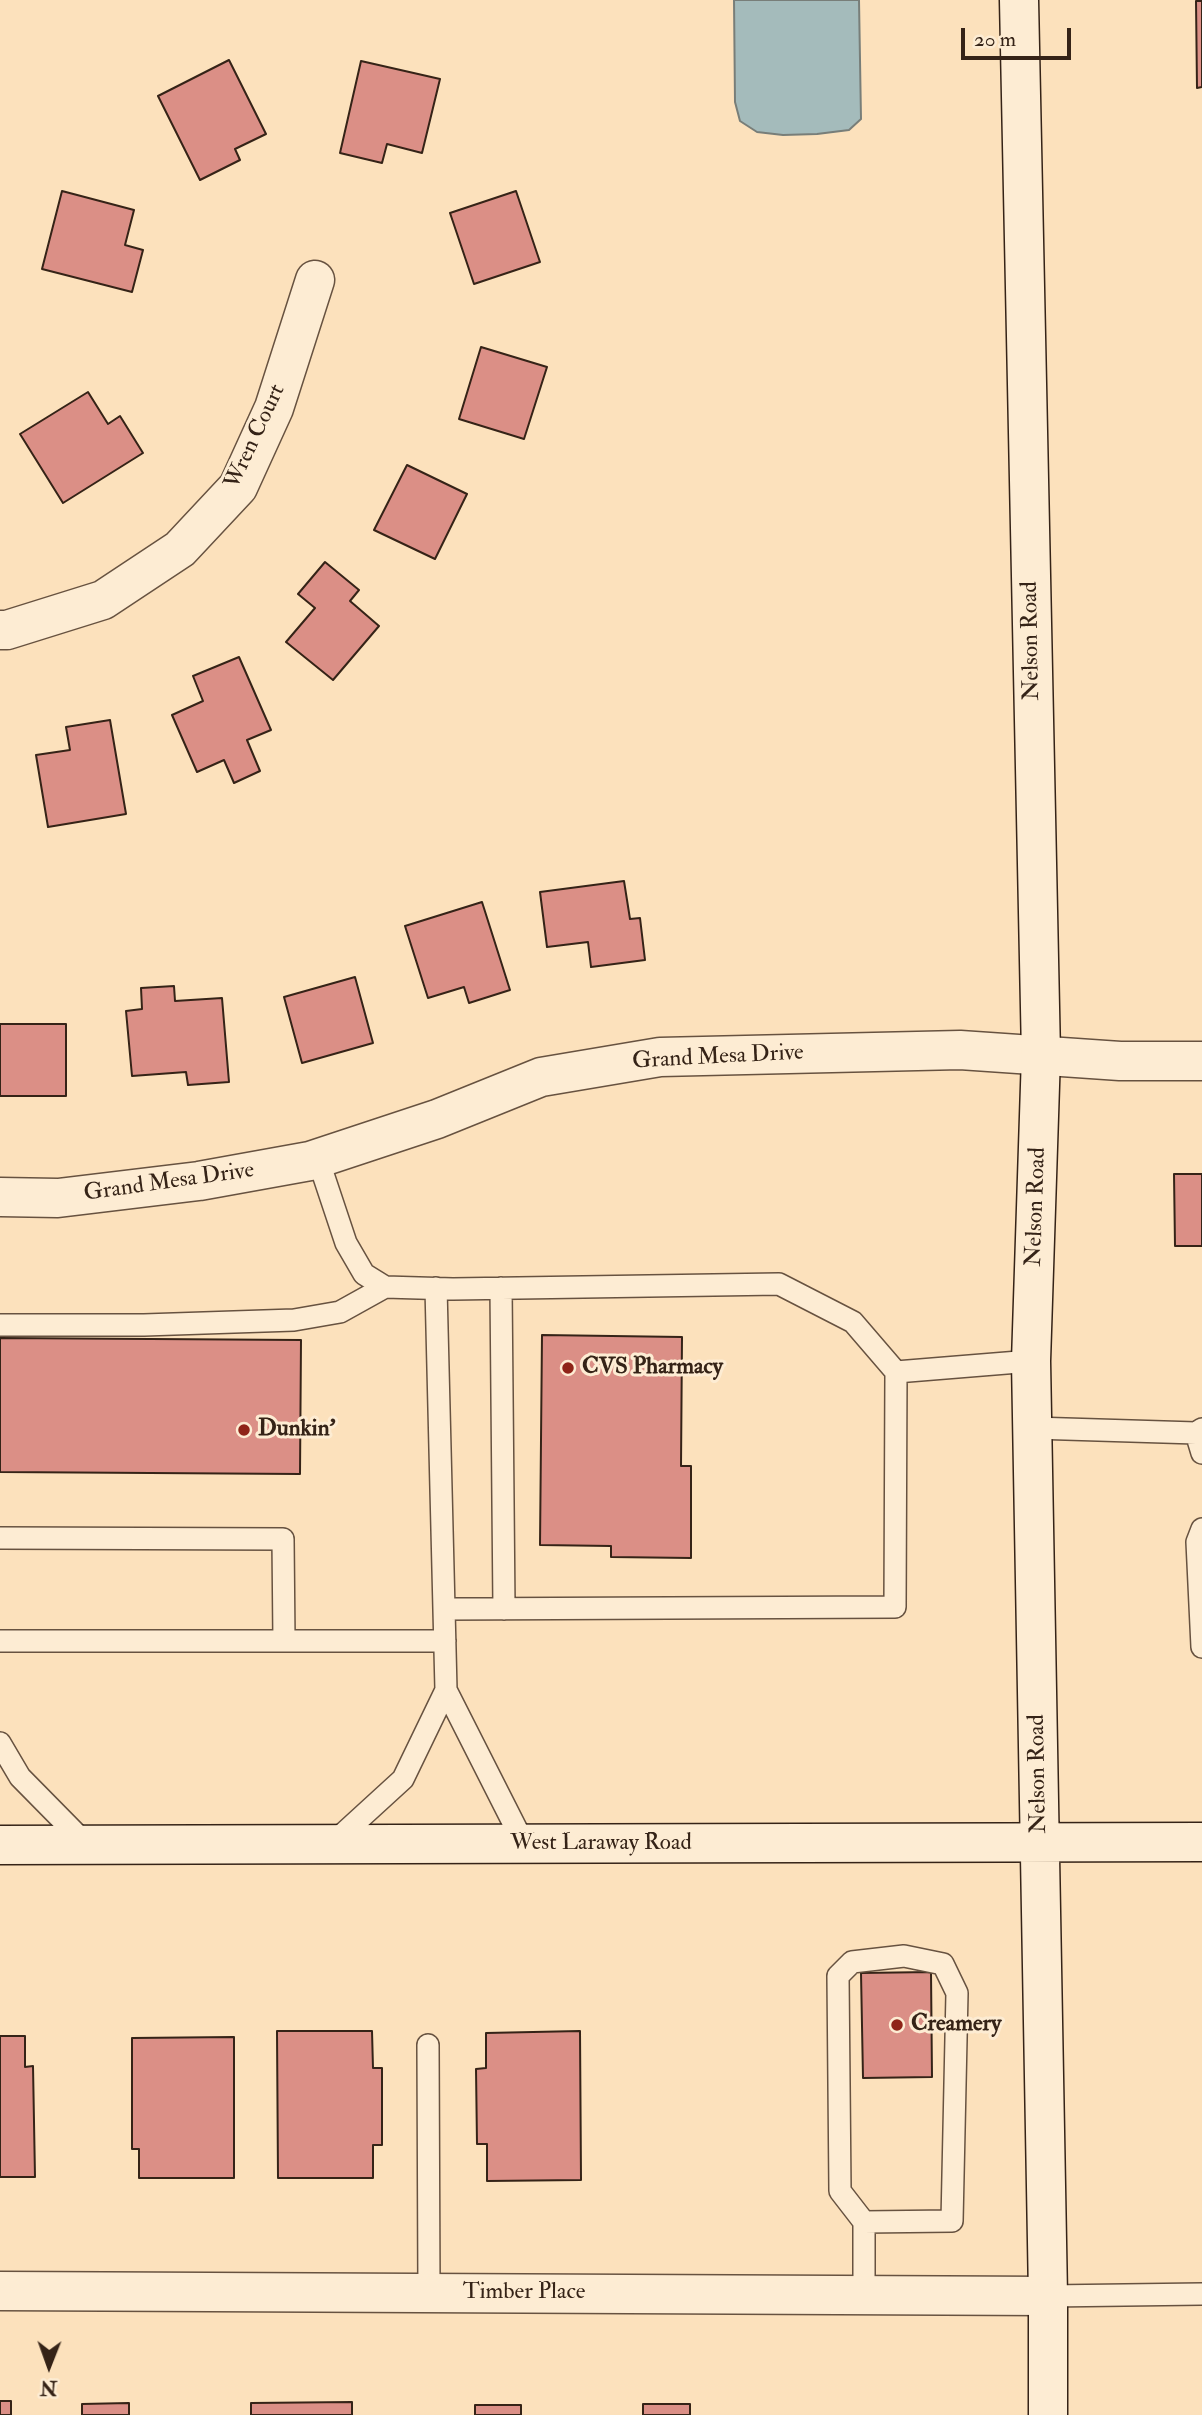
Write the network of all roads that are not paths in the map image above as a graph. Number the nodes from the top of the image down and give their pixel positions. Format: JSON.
{"nodes":[{"id":1,"x":1019,"y":0,"type":"edge"},
{"id":2,"x":315,"y":279,"type":"dead end"},
{"id":3,"x":0,"y":630,"type":"edge"},
{"id":4,"x":1041,"y":1055,"type":"junction"},
{"id":5,"x":1202,"y":1061,"type":"edge"},
{"id":6,"x":318,"y":1159,"type":"junction"},
{"id":7,"x":0,"y":1198,"type":"edge"},
{"id":8,"x":385,"y":1287,"type":"junction"},
{"id":9,"x":501,"y":1287,"type":"junction"},
{"id":10,"x":436,"y":1288,"type":"junction"},
{"id":11,"x":0,"y":1325,"type":"edge"},
{"id":12,"x":1031,"y":1361,"type":"junction"},
{"id":13,"x":896,"y":1372,"type":"junction"},
{"id":14,"x":1033,"y":1428,"type":"junction"},
{"id":15,"x":1200,"y":1438,"type":"edge"},
{"id":16,"x":1202,"y":1529,"type":"edge"},
{"id":17,"x":0,"y":1538,"type":"edge"},
{"id":18,"x":444,"y":1609,"type":"junction"},
{"id":19,"x":504,"y":1609,"type":"junction"},
{"id":20,"x":0,"y":1641,"type":"edge"},
{"id":21,"x":284,"y":1641,"type":"junction"},
{"id":22,"x":445,"y":1641,"type":"junction"},
{"id":23,"x":1202,"y":1647,"type":"edge"},
{"id":24,"x":446,"y":1690,"type":"junction"},
{"id":25,"x":0,"y":1743,"type":"edge"},
{"id":26,"x":1040,"y":1842,"type":"junction"},
{"id":27,"x":1202,"y":1842,"type":"edge"},
{"id":28,"x":524,"y":1844,"type":"junction"},
{"id":29,"x":87,"y":1845,"type":"junction"},
{"id":30,"x":331,"y":1845,"type":"junction"},
{"id":31,"x":0,"y":1846,"type":"edge"},
{"id":32,"x":428,"y":2045,"type":"dead end"},
{"id":33,"x":864,"y":2222,"type":"junction"},
{"id":34,"x":0,"y":2291,"type":"edge"},
{"id":35,"x":429,"y":2293,"type":"junction"},
{"id":36,"x":864,"y":2294,"type":"junction"},
{"id":37,"x":1202,"y":2294,"type":"edge"},
{"id":38,"x":1048,"y":2296,"type":"junction"},
{"id":39,"x":1048,"y":2415,"type":"edge"}],
"edges":[{"from":1,"to":4,"type":"street","name":"Nelson Road"},
{"from":2,"to":3,"type":"street","name":"Wren Court"},
{"from":4,"to":5,"type":"street","name":"Grand Mesa Drive"},
{"from":4,"to":6,"type":"street","name":"Grand Mesa Drive"},
{"from":4,"to":12,"type":"street","name":"Nelson Road"},
{"from":6,"to":7,"type":"street","name":"Grand Mesa Drive"},
{"from":6,"to":8,"type":"lane"},
{"from":8,"to":10,"type":"lane"},
{"from":8,"to":11,"type":"lane"},
{"from":9,"to":10,"type":"lane"},
{"from":9,"to":13,"type":"lane"},
{"from":9,"to":19,"type":"lane"},
{"from":10,"to":18,"type":"lane"},
{"from":12,"to":13,"type":"lane"},
{"from":12,"to":14,"type":"street","name":"Nelson Road"},
{"from":13,"to":19,"type":"lane"},
{"from":14,"to":15,"type":"lane"},
{"from":14,"to":26,"type":"street","name":"Nelson Road"},
{"from":16,"to":23,"type":"lane"},
{"from":17,"to":21,"type":"lane"},
{"from":18,"to":19,"type":"lane"},
{"from":18,"to":22,"type":"lane"},
{"from":20,"to":21,"type":"lane"},
{"from":21,"to":22,"type":"lane"},
{"from":22,"to":24,"type":"lane"},
{"from":24,"to":28,"type":"lane"},
{"from":24,"to":30,"type":"lane"},
{"from":25,"to":29,"type":"lane"},
{"from":26,"to":27,"type":"street","name":"West Laraway Road"},
{"from":26,"to":28,"type":"street","name":"West Laraway Road"},
{"from":26,"to":38,"type":"street","name":"Nelson Road"},
{"from":28,"to":30,"type":"street","name":"West Laraway Road"},
{"from":29,"to":30,"type":"street","name":"West Laraway Road"},
{"from":29,"to":31,"type":"street","name":"West Laraway Road"},
{"from":32,"to":35,"type":"lane"},
{"from":33,"to":33,"type":"lane"},
{"from":33,"to":36,"type":"lane"},
{"from":34,"to":35,"type":"street","name":"Timber Place"},
{"from":35,"to":36,"type":"street","name":"Timber Place"},
{"from":36,"to":38,"type":"street","name":"Timber Place"},
{"from":37,"to":38,"type":"lane"},
{"from":38,"to":39,"type":"street","name":"Nelson Road"}]}
